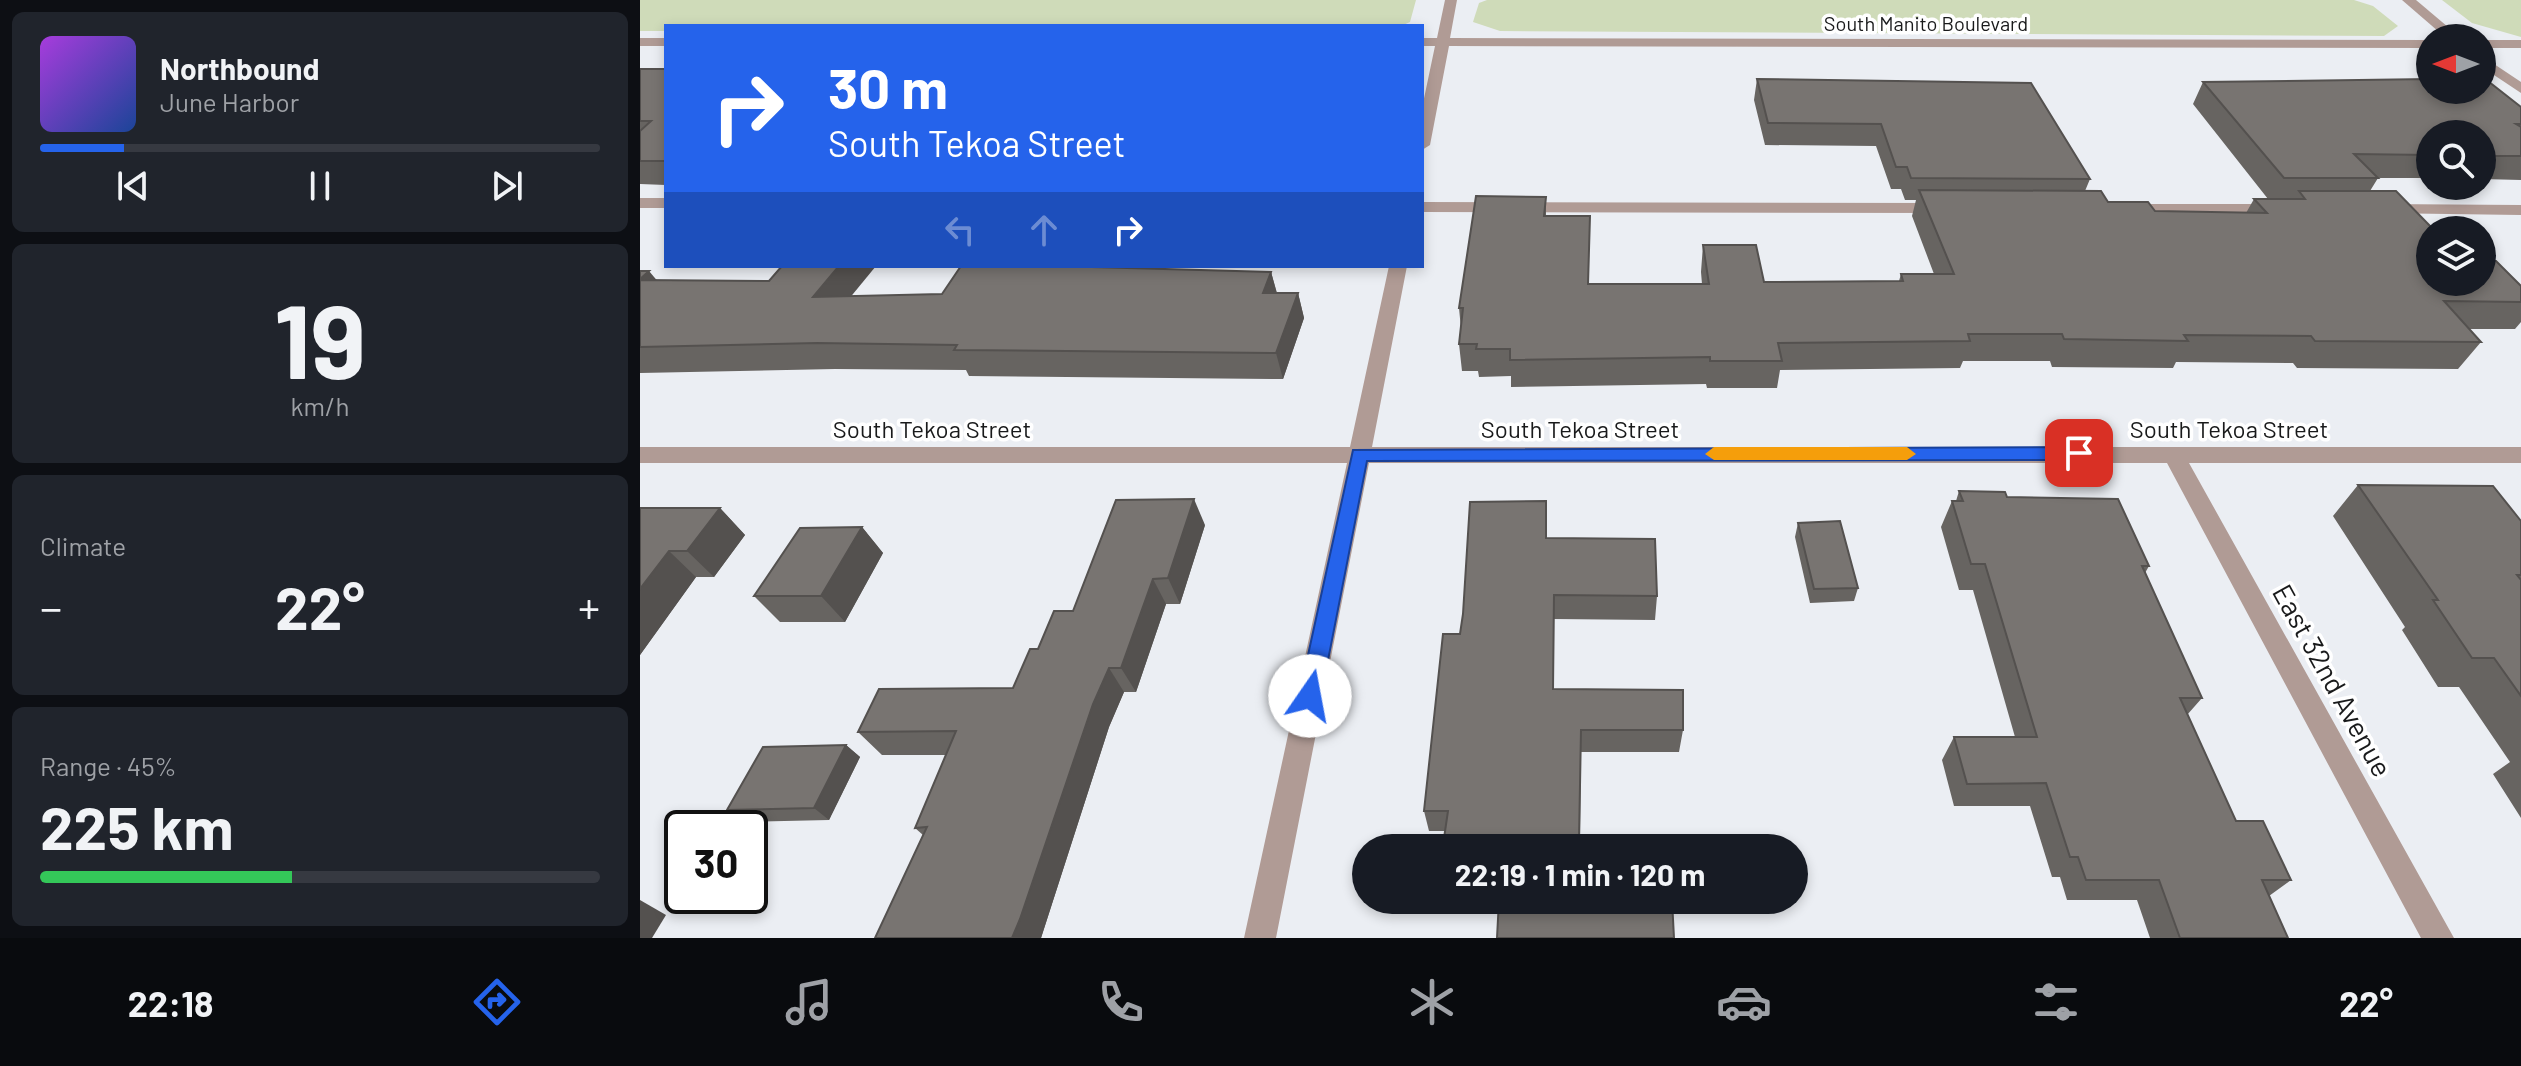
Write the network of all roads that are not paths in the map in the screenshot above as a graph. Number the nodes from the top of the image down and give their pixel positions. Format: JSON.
{"nodes":[{"id":1,"x":1451,"y":0,"type":"edge"},
{"id":2,"x":2408,"y":0,"type":"edge"},
{"id":3,"x":2437,"y":24,"type":"edge"},
{"id":4,"x":640,"y":42,"type":"edge"},
{"id":5,"x":664,"y":42,"type":"edge"},
{"id":6,"x":1424,"y":42,"type":"edge"},
{"id":7,"x":1443,"y":42,"type":"junction"},
{"id":8,"x":2416,"y":44,"type":"edge"},
{"id":9,"x":2496,"y":44,"type":"edge"},
{"id":10,"x":2521,"y":44,"type":"edge"},
{"id":11,"x":2496,"y":70,"type":"edge"},
{"id":12,"x":2521,"y":89,"type":"edge"},
{"id":13,"x":1424,"y":135,"type":"edge"},
{"id":14,"x":640,"y":203,"type":"edge"},
{"id":15,"x":664,"y":203,"type":"edge"},
{"id":16,"x":1424,"y":207,"type":"edge"},
{"id":17,"x":1964,"y":208,"type":"edge"},
{"id":18,"x":2107,"y":208,"type":"edge"},
{"id":19,"x":2298,"y":209,"type":"edge"},
{"id":20,"x":2362,"y":209,"type":"edge"},
{"id":21,"x":2521,"y":210,"type":"edge"},
{"id":22,"x":1398,"y":268,"type":"edge"},
{"id":23,"x":2173,"y":453,"type":"junction"},
{"id":24,"x":1360,"y":454,"type":"junction"},
{"id":25,"x":640,"y":455,"type":"edge"},
{"id":26,"x":2521,"y":455,"type":"edge"},
{"id":27,"x":1260,"y":938,"type":"edge"},
{"id":28,"x":2438,"y":938,"type":"edge"}],
"edges":[{"from":1,"to":7,"type":"street"},
{"from":2,"to":3,"type":"street"},
{"from":4,"to":5,"type":"street"},
{"from":6,"to":7,"type":"street","name":"South Manito Boulevard"},
{"from":7,"to":8,"type":"street","name":"South Manito Boulevard"},
{"from":7,"to":13,"type":"street"},
{"from":9,"to":10,"type":"street"},
{"from":11,"to":12,"type":"street"},
{"from":14,"to":15,"type":"street"},
{"from":16,"to":17,"type":"street"},
{"from":18,"to":19,"type":"street"},
{"from":20,"to":21,"type":"street"},
{"from":22,"to":24,"type":"street"},
{"from":23,"to":24,"type":"street","name":"South Tekoa Street"},
{"from":23,"to":26,"type":"street","name":"South Tekoa Street"},
{"from":23,"to":28,"type":"street","name":"East 32nd Avenue"},
{"from":24,"to":25,"type":"street","name":"South Tekoa Street"},
{"from":24,"to":27,"type":"street"}]}
